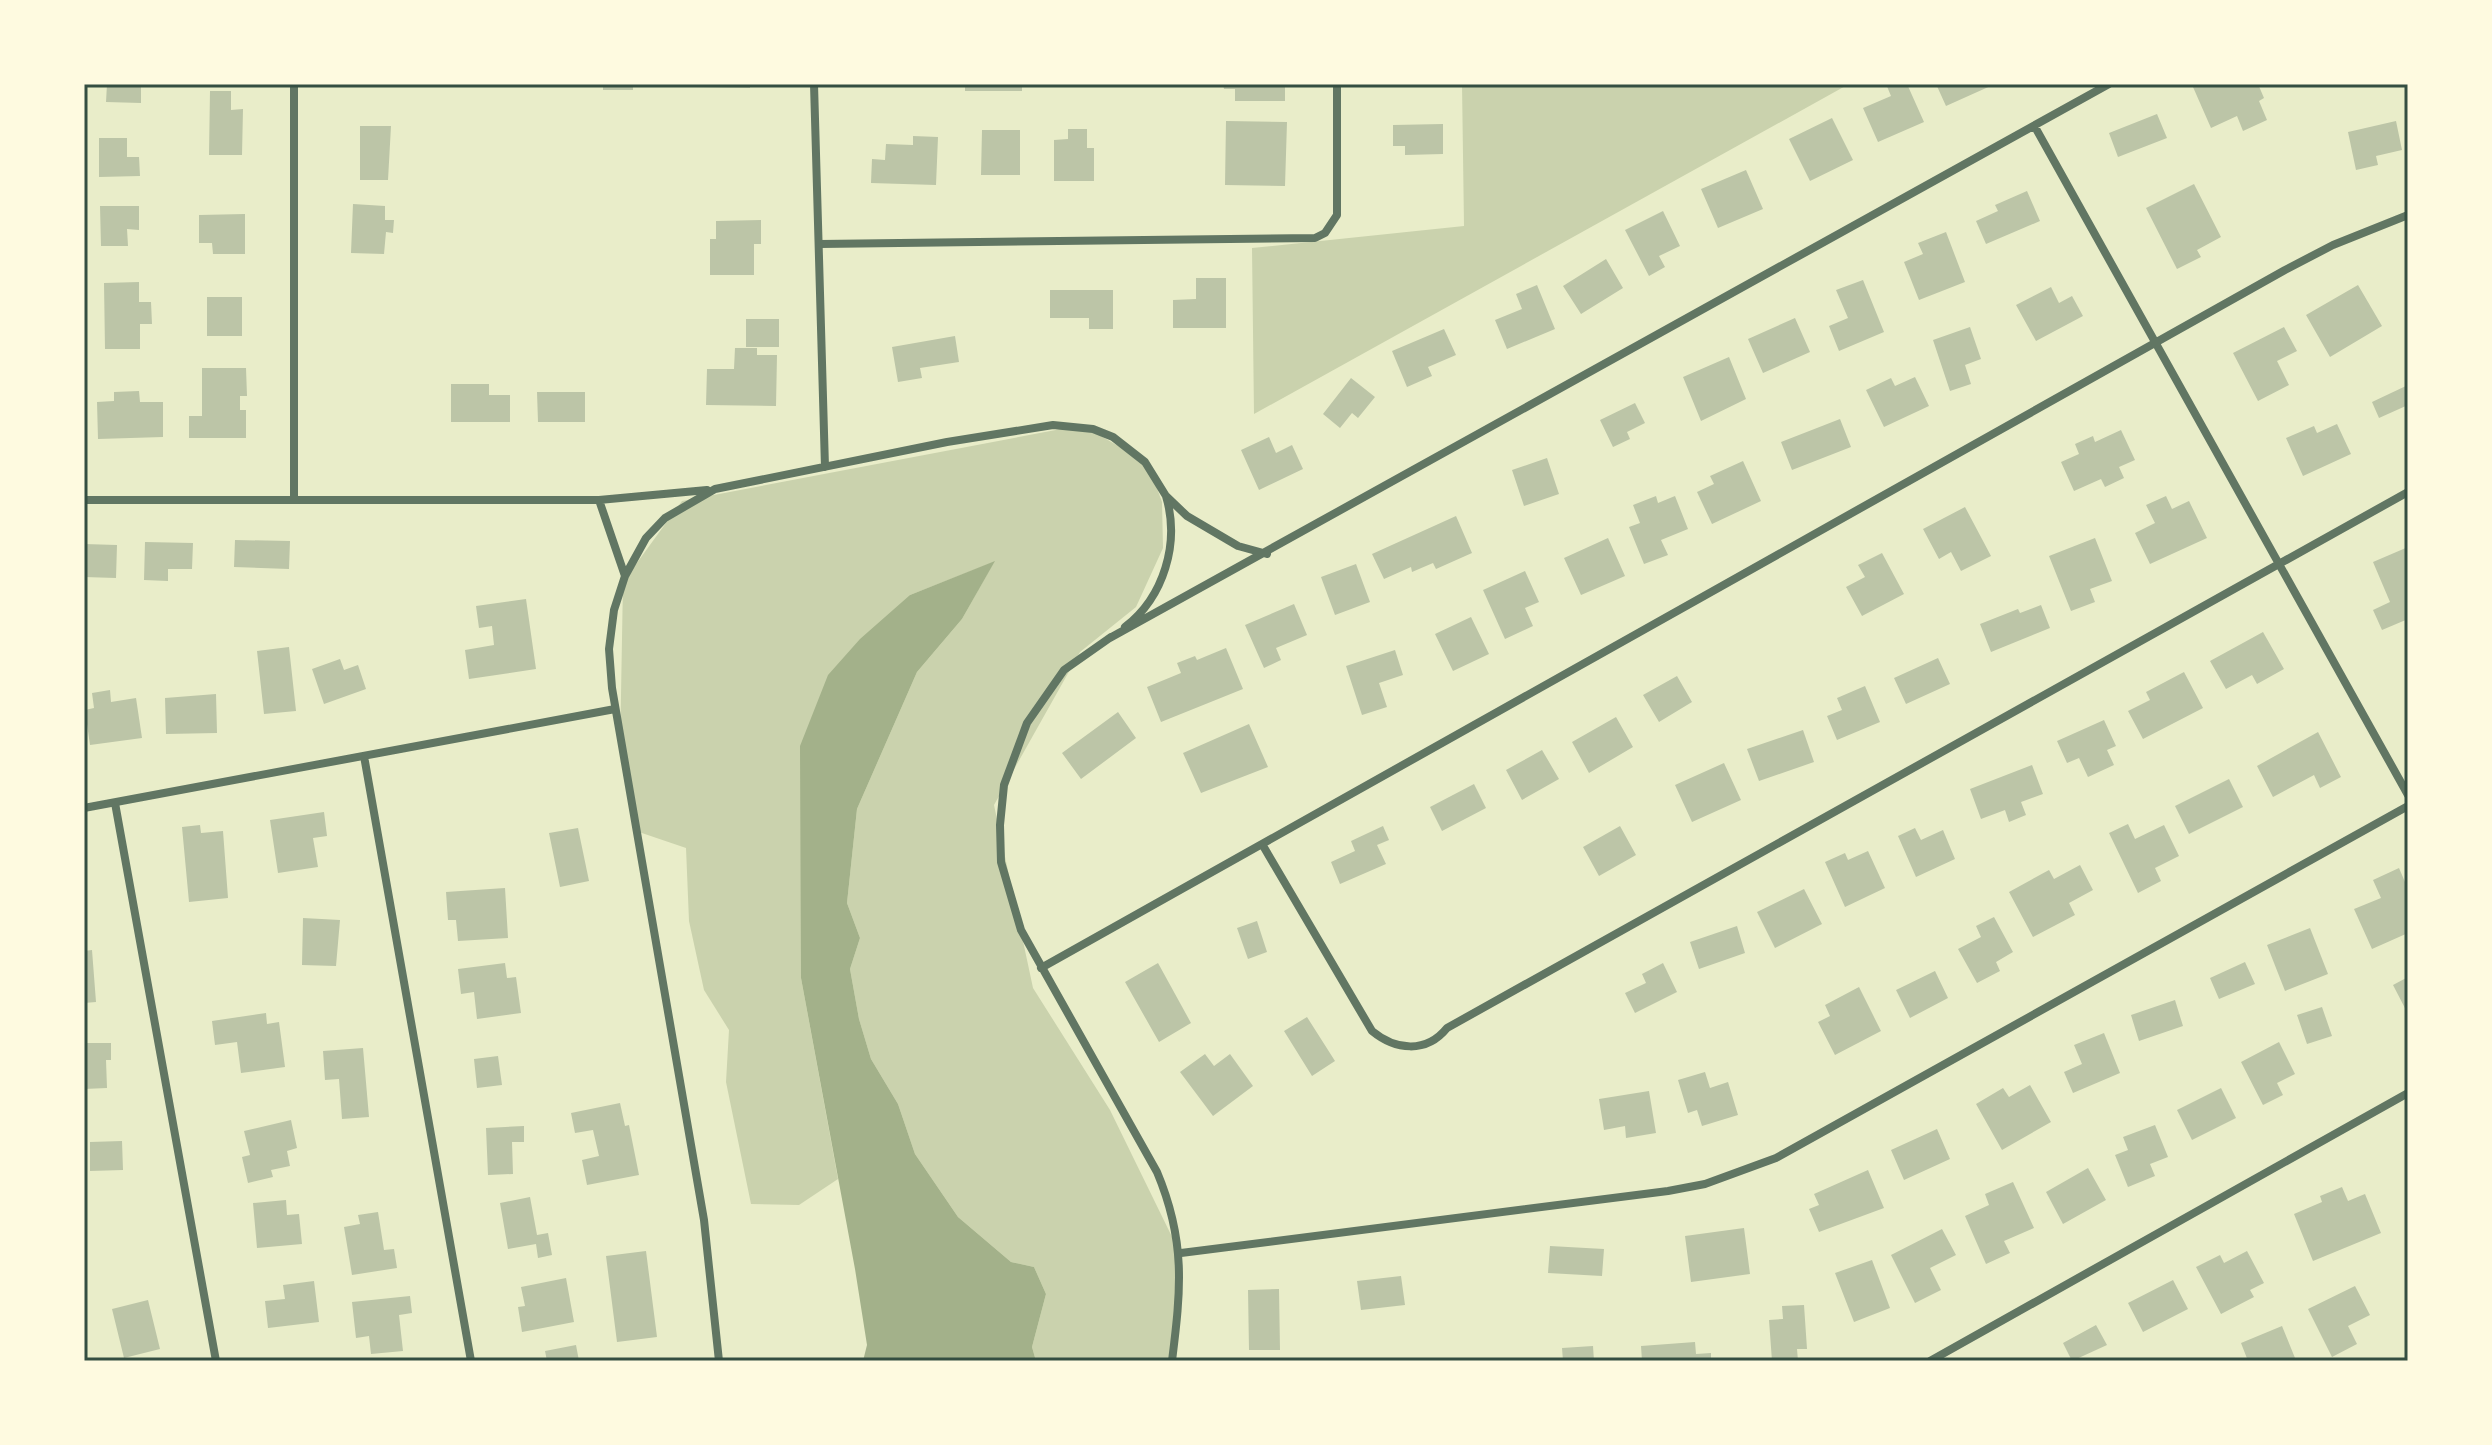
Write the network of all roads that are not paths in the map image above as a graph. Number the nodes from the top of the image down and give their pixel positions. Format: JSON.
{"nodes":[{"id":1,"x":294,"y":84,"type":"edge"},
{"id":2,"x":814,"y":84,"type":"edge"},
{"id":3,"x":1337,"y":84,"type":"edge"},
{"id":4,"x":2109,"y":84,"type":"edge"},
{"id":5,"x":2035,"y":127,"type":"junction"},
{"id":6,"x":2408,"y":215,"type":"edge"},
{"id":7,"x":820,"y":244,"type":"junction"},
{"id":8,"x":2156,"y":343,"type":"junction"},
{"id":9,"x":825,"y":467,"type":"junction"},
{"id":10,"x":715,"y":489,"type":"junction"},
{"id":11,"x":2408,"y":492,"type":"edge"},
{"id":12,"x":1166,"y":496,"type":"junction"},
{"id":13,"x":84,"y":500,"type":"edge"},
{"id":14,"x":294,"y":500,"type":"junction"},
{"id":15,"x":599,"y":500,"type":"junction"},
{"id":16,"x":1267,"y":554,"type":"junction"},
{"id":17,"x":2279,"y":561,"type":"junction"},
{"id":18,"x":625,"y":576,"type":"junction"},
{"id":19,"x":1108,"y":639,"type":"junction"},
{"id":20,"x":615,"y":709,"type":"junction"},
{"id":21,"x":364,"y":756,"type":"junction"},
{"id":22,"x":2408,"y":795,"type":"edge"},
{"id":23,"x":115,"y":803,"type":"junction"},
{"id":24,"x":2408,"y":806,"type":"edge"},
{"id":25,"x":84,"y":808,"type":"edge"},
{"id":26,"x":1262,"y":844,"type":"junction"},
{"id":27,"x":1041,"y":968,"type":"junction"},
{"id":28,"x":2408,"y":1093,"type":"edge"},
{"id":29,"x":1181,"y":1253,"type":"junction"},
{"id":30,"x":216,"y":1361,"type":"edge"},
{"id":31,"x":471,"y":1361,"type":"edge"},
{"id":32,"x":719,"y":1361,"type":"edge"},
{"id":33,"x":1172,"y":1361,"type":"edge"},
{"id":34,"x":1930,"y":1361,"type":"edge"}],
"edges":[{"from":1,"to":14,"type":"street"},
{"from":2,"to":7,"type":"street"},
{"from":3,"to":7,"type":"street"},
{"from":4,"to":5,"type":"street"},
{"from":5,"to":8,"type":"street"},
{"from":5,"to":16,"type":"street"},
{"from":6,"to":8,"type":"street"},
{"from":7,"to":9,"type":"street"},
{"from":8,"to":17,"type":"street"},
{"from":8,"to":26,"type":"street"},
{"from":9,"to":10,"type":"street"},
{"from":9,"to":12,"type":"street"},
{"from":10,"to":15,"type":"street"},
{"from":10,"to":18,"type":"street"},
{"from":11,"to":17,"type":"street"},
{"from":12,"to":16,"type":"street"},
{"from":12,"to":19,"type":"street"},
{"from":13,"to":14,"type":"street"},
{"from":14,"to":15,"type":"street"},
{"from":15,"to":18,"type":"street"},
{"from":16,"to":19,"type":"street"},
{"from":17,"to":22,"type":"street"},
{"from":17,"to":26,"type":"street"},
{"from":18,"to":20,"type":"street"},
{"from":19,"to":27,"type":"street"},
{"from":20,"to":21,"type":"street"},
{"from":20,"to":32,"type":"street"},
{"from":21,"to":23,"type":"street"},
{"from":21,"to":31,"type":"street"},
{"from":23,"to":25,"type":"street"},
{"from":23,"to":30,"type":"street"},
{"from":24,"to":29,"type":"street"},
{"from":26,"to":27,"type":"street"},
{"from":27,"to":29,"type":"street"},
{"from":28,"to":34,"type":"street"},
{"from":29,"to":33,"type":"street"}]}
